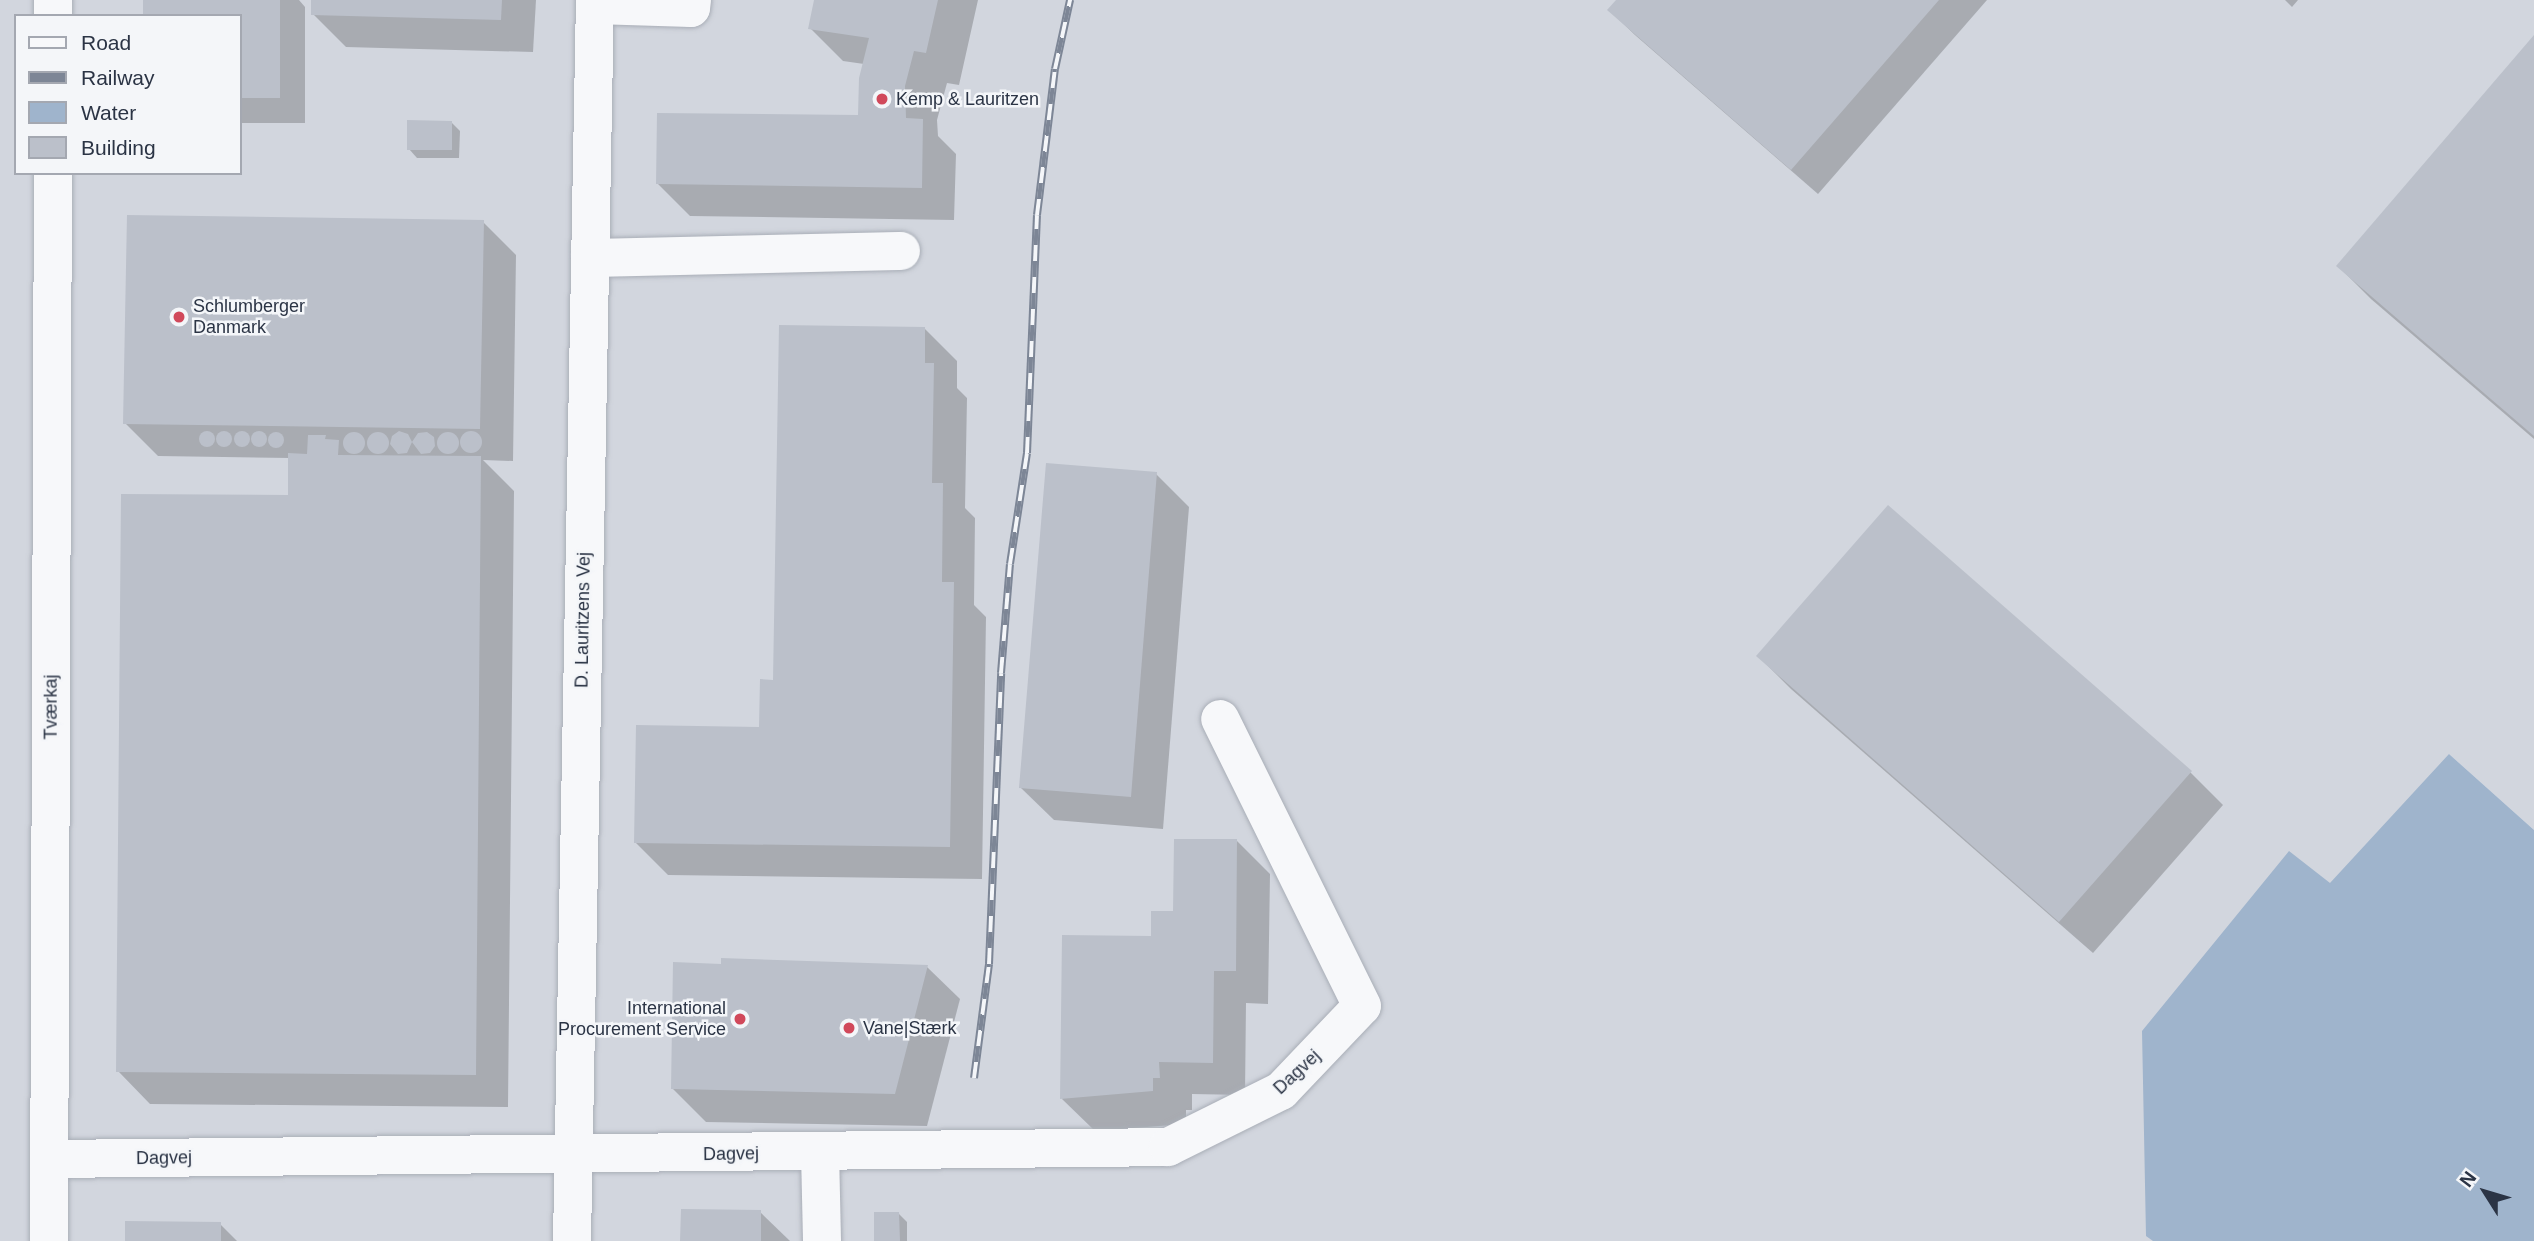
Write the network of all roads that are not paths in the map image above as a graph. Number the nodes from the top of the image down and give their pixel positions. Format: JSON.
{"nodes":[{"id":1,"x":692,"y":0,"type":"edge"},
{"id":2,"x":595,"y":2,"type":"edge"},
{"id":3,"x":53,"y":175,"type":"edge"},
{"id":4,"x":901,"y":251,"type":"dead end"},
{"id":5,"x":590,"y":258,"type":"junction"},
{"id":6,"x":1220,"y":719,"type":"dead end"},
{"id":7,"x":820,"y":1152,"type":"junction"},
{"id":8,"x":574,"y":1156,"type":"junction"},
{"id":9,"x":49,"y":1159,"type":"junction"},
{"id":10,"x":49,"y":1241,"type":"edge"},
{"id":11,"x":572,"y":1241,"type":"edge"},
{"id":12,"x":822,"y":1241,"type":"edge"}],
"edges":[{"from":1,"to":2,"type":"street"},
{"from":2,"to":5,"type":"street","name":"D. Lauritzens Vej"},
{"from":3,"to":9,"type":"street","name":"Tværkaj"},
{"from":4,"to":5,"type":"street"},
{"from":5,"to":8,"type":"street","name":"D. Lauritzens Vej"},
{"from":6,"to":7,"type":"street","name":"Dagvej"},
{"from":7,"to":8,"type":"street","name":"Dagvej"},
{"from":7,"to":12,"type":"street"},
{"from":8,"to":9,"type":"street","name":"Dagvej"},
{"from":8,"to":11,"type":"street","name":"D. Lauritzens Vej"},
{"from":9,"to":10,"type":"street","name":"Tværkaj"}]}
